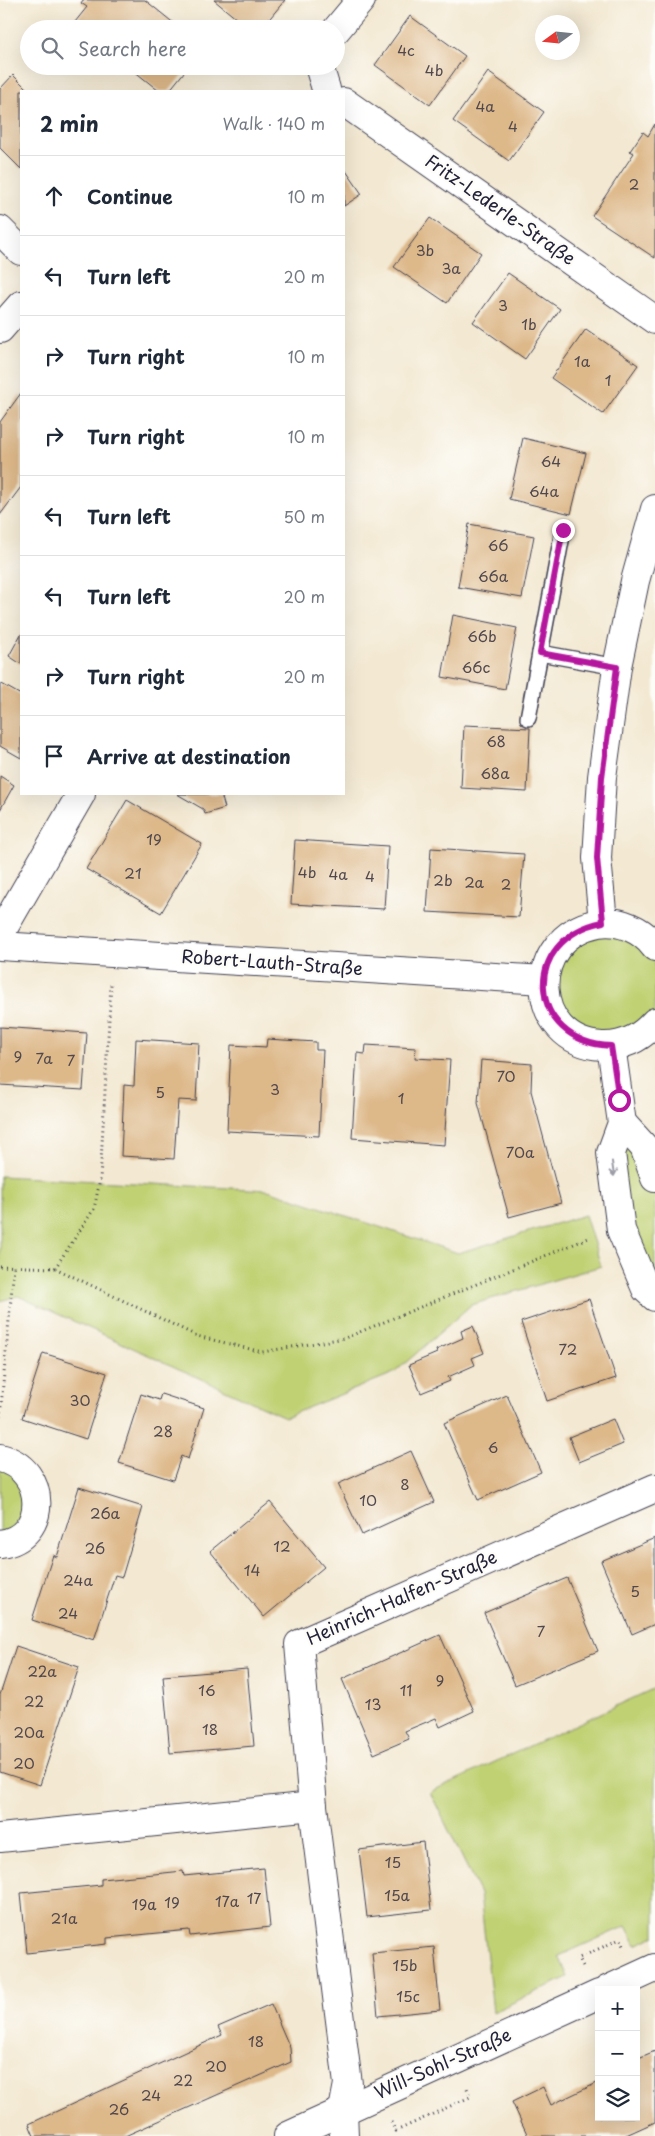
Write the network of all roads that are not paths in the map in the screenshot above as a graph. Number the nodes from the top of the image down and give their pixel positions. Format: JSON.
{"nodes":[{"id":1,"x":361,"y":0,"type":"edge"},
{"id":2,"x":344,"y":20,"type":"edge"},
{"id":3,"x":345,"y":100,"type":"edge"},
{"id":4,"x":0,"y":230,"type":"edge"},
{"id":5,"x":20,"y":250,"type":"edge"},
{"id":6,"x":20,"y":306,"type":"edge"},
{"id":7,"x":655,"y":320,"type":"edge"},
{"id":8,"x":0,"y":329,"type":"edge"},
{"id":9,"x":655,"y":509,"type":"edge"},
{"id":10,"x":563,"y":530,"type":"dead end"},
{"id":11,"x":540,"y":653,"type":"junction"},
{"id":12,"x":617,"y":667,"type":"junction"},
{"id":13,"x":528,"y":718,"type":"dead end"},
{"id":14,"x":80,"y":795,"type":"edge"},
{"id":15,"x":603,"y":922,"type":"junction"},
{"id":16,"x":0,"y":934,"type":"edge"},
{"id":17,"x":0,"y":946,"type":"edge"},
{"id":18,"x":655,"y":947,"type":"edge"},
{"id":19,"x":544,"y":980,"type":"junction"},
{"id":20,"x":655,"y":1022,"type":"edge"},
{"id":21,"x":611,"y":1046,"type":"junction"},
{"id":22,"x":622,"y":1123,"type":"junction"},
{"id":23,"x":655,"y":1178,"type":"edge"},
{"id":24,"x":655,"y":1297,"type":"edge"},
{"id":25,"x":0,"y":1458,"type":"edge"},
{"id":26,"x":655,"y":1488,"type":"edge"},
{"id":27,"x":0,"y":1544,"type":"edge"},
{"id":28,"x":313,"y":1806,"type":"junction"},
{"id":29,"x":0,"y":1838,"type":"edge"},
{"id":30,"x":655,"y":1968,"type":"edge"},
{"id":31,"x":616,"y":1986,"type":"edge"},
{"id":32,"x":595,"y":1996,"type":"edge"},
{"id":33,"x":343,"y":2123,"type":"edge"},
{"id":34,"x":288,"y":2136,"type":"edge"}],
"edges":[{"from":1,"to":2,"type":"street"},
{"from":3,"to":7,"type":"street","name":"Fritz-Lederle-Straße"},
{"from":4,"to":5,"type":"street"},
{"from":6,"to":8,"type":"street"},
{"from":9,"to":12,"type":"street"},
{"from":10,"to":11,"type":"lane"},
{"from":11,"to":12,"type":"lane"},
{"from":11,"to":13,"type":"lane"},
{"from":12,"to":15,"type":"street"},
{"from":14,"to":16,"type":"street"},
{"from":15,"to":18,"type":"street"},
{"from":15,"to":19,"type":"street"},
{"from":17,"to":19,"type":"street","name":"Robert-Lauth-Straße"},
{"from":19,"to":21,"type":"street"},
{"from":20,"to":21,"type":"street"},
{"from":21,"to":22,"type":"street"},
{"from":22,"to":23,"type":"street"},
{"from":22,"to":24,"type":"street","one_way":true},
{"from":25,"to":27,"type":"street"},
{"from":26,"to":28,"type":"street","name":"Heinrich-Halfen-Straße"},
{"from":28,"to":29,"type":"street"},
{"from":28,"to":33,"type":"street","name":"Heinrich-Halfen-Straße"},
{"from":30,"to":31,"type":"street"},
{"from":32,"to":33,"type":"street","name":"Will-Sohl-Straße"},
{"from":33,"to":34,"type":"street","name":"Will-Sohl-Straße"}]}
